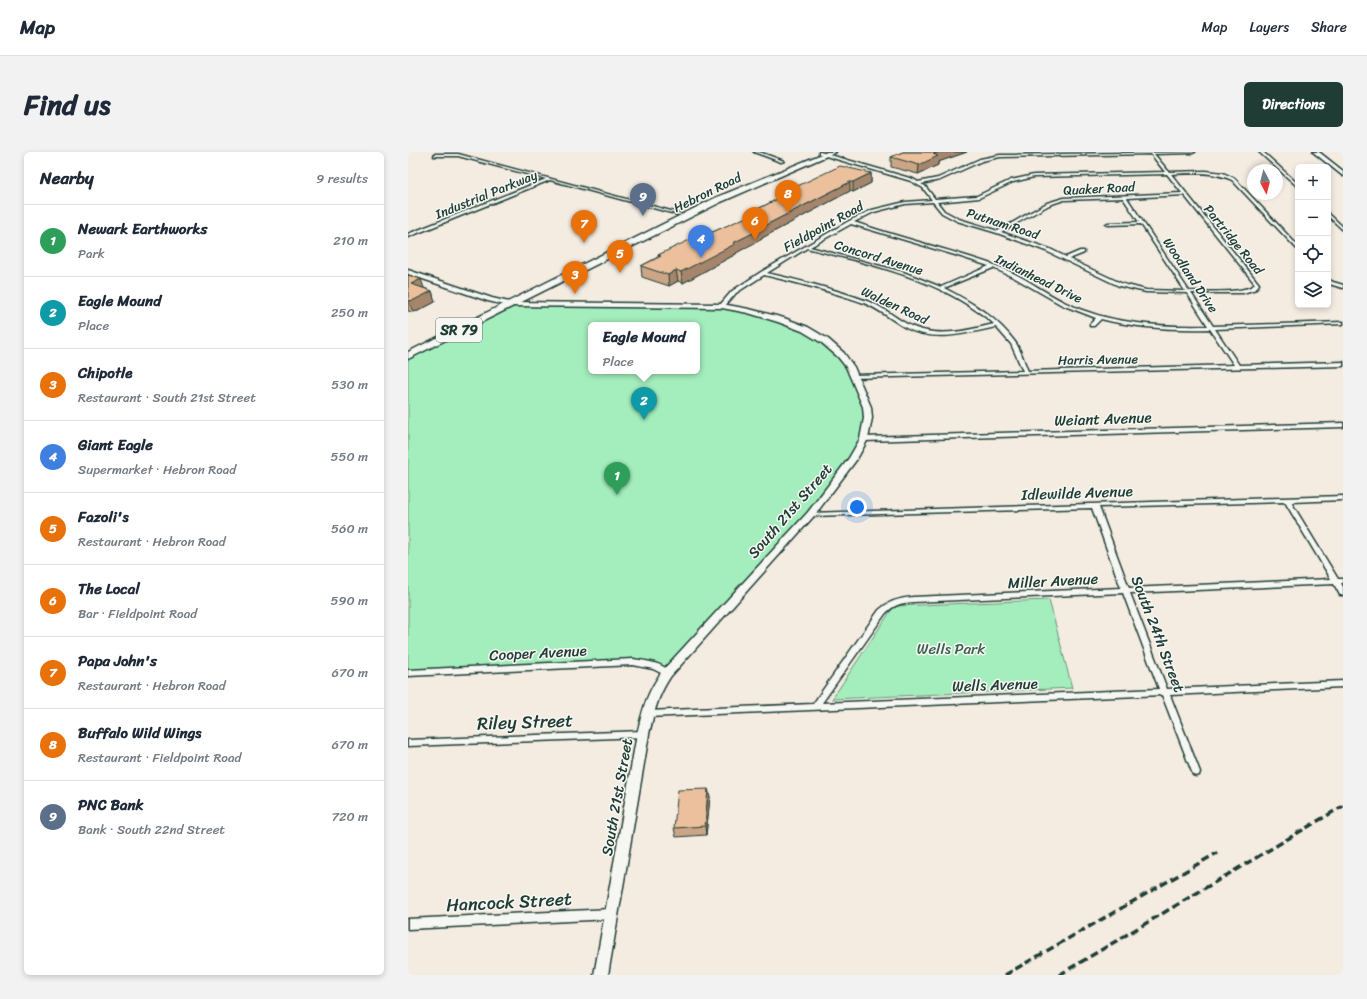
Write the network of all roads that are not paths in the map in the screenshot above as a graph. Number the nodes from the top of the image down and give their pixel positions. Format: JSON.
{"nodes":[{"id":1,"x":756,"y":152,"type":"edge"},
{"id":2,"x":1151,"y":152,"type":"edge"},
{"id":3,"x":1193,"y":152,"type":"edge"},
{"id":4,"x":1261,"y":152,"type":"edge"},
{"id":5,"x":1316,"y":152,"type":"edge"},
{"id":6,"x":826,"y":153,"type":"edge"},
{"id":7,"x":435,"y":155,"type":"dead end"},
{"id":8,"x":782,"y":161,"type":"dead end"},
{"id":9,"x":1168,"y":173,"type":"junction"},
{"id":10,"x":1343,"y":174,"type":"edge"},
{"id":11,"x":550,"y":179,"type":"junction"},
{"id":12,"x":919,"y":183,"type":"junction"},
{"id":13,"x":1295,"y":183,"type":"edge"},
{"id":14,"x":722,"y":194,"type":"junction"},
{"id":15,"x":1185,"y":194,"type":"junction"},
{"id":16,"x":1124,"y":196,"type":"junction"},
{"id":17,"x":934,"y":200,"type":"junction"},
{"id":18,"x":680,"y":214,"type":"junction"},
{"id":19,"x":690,"y":215,"type":"junction"},
{"id":20,"x":1331,"y":217,"type":"edge"},
{"id":21,"x":850,"y":222,"type":"junction"},
{"id":22,"x":1142,"y":223,"type":"junction"},
{"id":23,"x":1108,"y":224,"type":"dead end"},
{"id":24,"x":1343,"y":229,"type":"edge"},
{"id":25,"x":654,"y":232,"type":"junction"},
{"id":26,"x":998,"y":232,"type":"junction"},
{"id":27,"x":408,"y":236,"type":"edge"},
{"id":28,"x":1295,"y":246,"type":"edge"},
{"id":29,"x":807,"y":247,"type":"junction"},
{"id":30,"x":1082,"y":252,"type":"dead end"},
{"id":31,"x":1067,"y":258,"type":"junction"},
{"id":32,"x":994,"y":266,"type":"junction"},
{"id":33,"x":408,"y":272,"type":"edge"},
{"id":34,"x":763,"y":273,"type":"junction"},
{"id":35,"x":1331,"y":283,"type":"edge"},
{"id":36,"x":1343,"y":286,"type":"edge"},
{"id":37,"x":941,"y":288,"type":"junction"},
{"id":38,"x":1189,"y":292,"type":"junction"},
{"id":39,"x":509,"y":304,"type":"junction"},
{"id":40,"x":722,"y":306,"type":"junction"},
{"id":41,"x":1100,"y":317,"type":"junction"},
{"id":42,"x":1343,"y":323,"type":"edge"},
{"id":43,"x":997,"y":325,"type":"junction"},
{"id":44,"x":1092,"y":325,"type":"dead end"},
{"id":45,"x":1212,"y":327,"type":"junction"},
{"id":46,"x":408,"y":356,"type":"edge"},
{"id":47,"x":1343,"y":364,"type":"edge"},
{"id":48,"x":1238,"y":367,"type":"junction"},
{"id":49,"x":1026,"y":372,"type":"junction"},
{"id":50,"x":854,"y":377,"type":"junction"},
{"id":51,"x":1343,"y":425,"type":"edge"},
{"id":52,"x":864,"y":438,"type":"junction"},
{"id":53,"x":1343,"y":498,"type":"edge"},
{"id":54,"x":1287,"y":500,"type":"junction"},
{"id":55,"x":1095,"y":506,"type":"junction"},
{"id":56,"x":811,"y":514,"type":"junction"},
{"id":57,"x":1339,"y":581,"type":"edge"},
{"id":58,"x":1126,"y":591,"type":"junction"},
{"id":59,"x":1343,"y":593,"type":"edge"},
{"id":60,"x":408,"y":673,"type":"edge"},
{"id":61,"x":667,"y":673,"type":"junction"},
{"id":62,"x":1343,"y":684,"type":"edge"},
{"id":63,"x":1164,"y":692,"type":"junction"},
{"id":64,"x":816,"y":706,"type":"junction"},
{"id":65,"x":648,"y":714,"type":"junction"},
{"id":66,"x":643,"y":734,"type":"junction"},
{"id":67,"x":408,"y":743,"type":"edge"},
{"id":68,"x":1196,"y":772,"type":"dead end"},
{"id":69,"x":611,"y":914,"type":"junction"},
{"id":70,"x":408,"y":924,"type":"edge"},
{"id":71,"x":601,"y":975,"type":"edge"}],
"edges":[{"from":1,"to":8,"type":"street"},
{"from":2,"to":3,"type":"street"},
{"from":2,"to":9,"type":"street","name":"Partridge Road"},
{"from":2,"to":12,"type":"street"},
{"from":4,"to":13,"type":"street"},
{"from":5,"to":10,"type":"main road"},
{"from":6,"to":12,"type":"street","name":"Putnam Road"},
{"from":6,"to":14,"type":"highway","name":"Hebron Road","number":"SR 79"},
{"from":6,"to":19,"type":"highway","name":"Hebron Road","number":"SR 79"},
{"from":7,"to":11,"type":"street"},
{"from":9,"to":15,"type":"street","name":"Partridge Road"},
{"from":9,"to":17,"type":"street","name":"Fieldpoint Road"},
{"from":9,"to":28,"type":"street","name":"Fieldpoint Road"},
{"from":11,"to":18,"type":"street"},
{"from":11,"to":27,"type":"street","name":"Industrial Parkway"},
{"from":12,"to":17,"type":"street","name":"Putnam Road"},
{"from":14,"to":18,"type":"highway","name":"Hebron Road","number":"SR 79"},
{"from":14,"to":19,"type":"highway"},
{"from":15,"to":16,"type":"street","name":"Quaker Road"},
{"from":15,"to":38,"type":"street","name":"Partridge Road"},
{"from":16,"to":22,"type":"street","name":"Woodland Drive"},
{"from":16,"to":26,"type":"street","name":"Quaker Road"},
{"from":17,"to":21,"type":"street","name":"Fieldpoint Road"},
{"from":17,"to":26,"type":"street","name":"Putnam Road"},
{"from":18,"to":25,"type":"highway"},
{"from":18,"to":39,"type":"highway","name":"Hebron Road","number":"SR 79"},
{"from":19,"to":25,"type":"highway","name":"Hebron Road","number":"SR 79"},
{"from":20,"to":24,"type":"street"},
{"from":21,"to":29,"type":"street","name":"Fieldpoint Road"},
{"from":21,"to":32,"type":"street","name":"Indianhead Drive"},
{"from":22,"to":23,"type":"street"},
{"from":22,"to":38,"type":"street","name":"Woodland Drive"},
{"from":25,"to":39,"type":"highway","name":"Hebron Road","number":"SR 79"},
{"from":26,"to":31,"type":"street","name":"Putnam Road"},
{"from":29,"to":34,"type":"street","name":"Fieldpoint Road"},
{"from":29,"to":37,"type":"street","name":"Concord Avenue"},
{"from":30,"to":31,"type":"street"},
{"from":31,"to":38,"type":"street","name":"Putnam Road"},
{"from":32,"to":37,"type":"street"},
{"from":32,"to":41,"type":"street","name":"Indianhead Drive"},
{"from":33,"to":39,"type":"main road","name":"South 21st Street"},
{"from":34,"to":40,"type":"street","name":"Fieldpoint Road"},
{"from":34,"to":43,"type":"street","name":"Walden Road"},
{"from":35,"to":36,"type":"street"},
{"from":37,"to":43,"type":"street","name":"Concord Avenue"},
{"from":38,"to":45,"type":"street","name":"Woodland Drive"},
{"from":39,"to":40,"type":"main road","name":"South 21st Street"},
{"from":39,"to":46,"type":"highway","name":"Hebron Road","number":"SR 79"},
{"from":40,"to":50,"type":"main road","name":"South 21st Street"},
{"from":41,"to":44,"type":"street"},
{"from":41,"to":45,"type":"street","name":"Indianhead Drive"},
{"from":42,"to":45,"type":"street","name":"Indianhead Drive"},
{"from":43,"to":49,"type":"street","name":"Concord Avenue"},
{"from":45,"to":48,"type":"street","name":"Woodland Drive"},
{"from":47,"to":48,"type":"street","name":"Harris Avenue"},
{"from":48,"to":49,"type":"street","name":"Harris Avenue"},
{"from":49,"to":50,"type":"street","name":"Harris Avenue"},
{"from":50,"to":52,"type":"main road","name":"South 21st Street"},
{"from":51,"to":52,"type":"street","name":"Weiant Avenue"},
{"from":52,"to":56,"type":"main road","name":"South 21st Street"},
{"from":53,"to":54,"type":"street","name":"Idlewilde Avenue"},
{"from":54,"to":55,"type":"street","name":"Idlewilde Avenue"},
{"from":54,"to":57,"type":"street"},
{"from":55,"to":56,"type":"street","name":"Idlewilde Avenue"},
{"from":55,"to":58,"type":"street","name":"South 24th Street"},
{"from":56,"to":61,"type":"main road","name":"South 21st Street"},
{"from":57,"to":58,"type":"street","name":"Miller Avenue"},
{"from":57,"to":59,"type":"street"},
{"from":58,"to":63,"type":"street","name":"South 24th Street"},
{"from":58,"to":64,"type":"street","name":"Miller Avenue"},
{"from":60,"to":61,"type":"street","name":"Cooper Avenue"},
{"from":61,"to":65,"type":"main road","name":"South 21st Street"},
{"from":62,"to":63,"type":"street","name":"Wells Avenue"},
{"from":63,"to":64,"type":"street","name":"Wells Avenue"},
{"from":63,"to":68,"type":"street","name":"South 24th Street"},
{"from":64,"to":65,"type":"street","name":"Wells Avenue"},
{"from":65,"to":66,"type":"main road","name":"South 21st Street"},
{"from":66,"to":67,"type":"street","name":"Riley Street"},
{"from":66,"to":69,"type":"main road","name":"South 21st Street"},
{"from":69,"to":70,"type":"street","name":"Hancock Street"},
{"from":69,"to":71,"type":"main road","name":"South 21st Street"}]}
